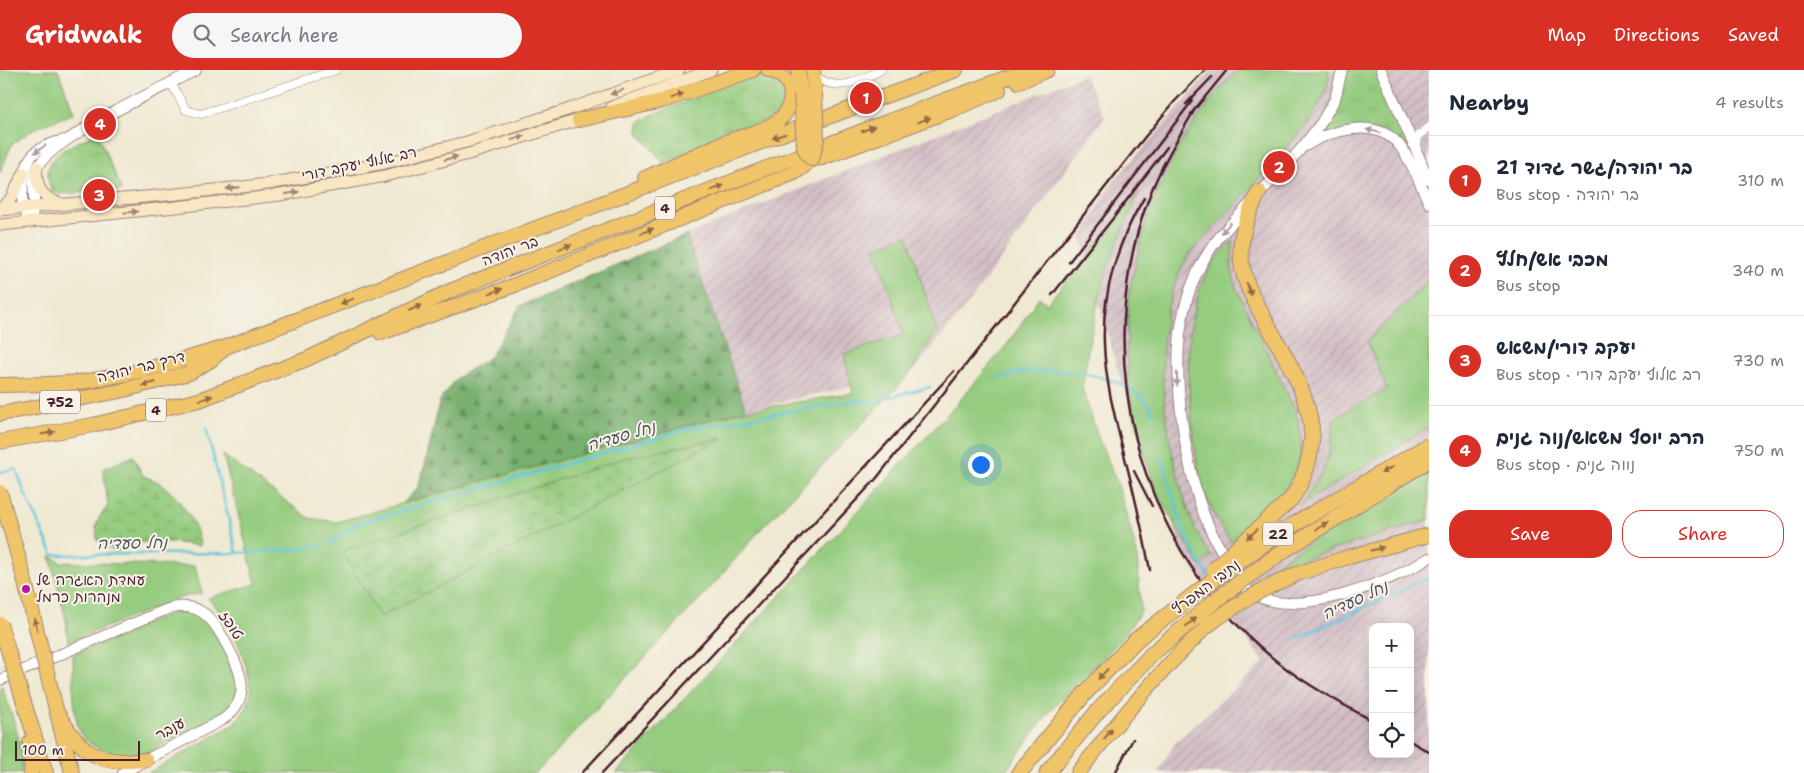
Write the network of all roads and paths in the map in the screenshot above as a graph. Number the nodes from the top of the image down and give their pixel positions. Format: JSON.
{"nodes":[{"id":1,"x":196,"y":70,"type":"edge"},
{"id":2,"x":336,"y":70,"type":"edge"},
{"id":3,"x":679,"y":70,"type":"edge"},
{"id":4,"x":711,"y":70,"type":"edge"},
{"id":5,"x":753,"y":70,"type":"edge"},
{"id":6,"x":768,"y":70,"type":"edge"},
{"id":7,"x":798,"y":70,"type":"edge"},
{"id":8,"x":882,"y":70,"type":"edge"},
{"id":9,"x":956,"y":70,"type":"edge"},
{"id":10,"x":1027,"y":70,"type":"edge"},
{"id":11,"x":1047,"y":70,"type":"edge"},
{"id":12,"x":1342,"y":70,"type":"edge"},
{"id":13,"x":1382,"y":70,"type":"edge"},
{"id":14,"x":1388,"y":70,"type":"edge"},
{"id":15,"x":814,"y":72,"type":"edge"},
{"id":16,"x":171,"y":83,"type":"junction"},
{"id":17,"x":1392,"y":92,"type":"junction"},
{"id":18,"x":578,"y":120,"type":"junction"},
{"id":19,"x":1407,"y":125,"type":"junction"},
{"id":20,"x":1428,"y":127,"type":"edge"},
{"id":21,"x":68,"y":139,"type":"junction"},
{"id":22,"x":1300,"y":150,"type":"junction"},
{"id":23,"x":1417,"y":152,"type":"junction"},
{"id":24,"x":812,"y":159,"type":"junction"},
{"id":25,"x":37,"y":167,"type":"junction"},
{"id":26,"x":24,"y":173,"type":"junction"},
{"id":27,"x":1429,"y":180,"type":"edge"},
{"id":28,"x":1259,"y":192,"type":"junction"},
{"id":29,"x":1429,"y":203,"type":"edge"},
{"id":30,"x":72,"y":205,"type":"junction"},
{"id":31,"x":28,"y":208,"type":"junction"},
{"id":32,"x":0,"y":209,"type":"edge"},
{"id":33,"x":30,"y":221,"type":"junction"},
{"id":34,"x":0,"y":225,"type":"edge"},
{"id":35,"x":506,"y":239,"type":"junction"},
{"id":36,"x":223,"y":348,"type":"junction"},
{"id":37,"x":307,"y":359,"type":"junction"},
{"id":38,"x":0,"y":385,"type":"edge"},
{"id":39,"x":0,"y":414,"type":"edge"},
{"id":40,"x":0,"y":442,"type":"edge"},
{"id":41,"x":1429,"y":445,"type":"edge"},
{"id":42,"x":1429,"y":460,"type":"edge"},
{"id":43,"x":0,"y":492,"type":"edge"},
{"id":44,"x":1429,"y":535,"type":"edge"},
{"id":45,"x":1429,"y":558,"type":"edge"},
{"id":46,"x":0,"y":624,"type":"edge"},
{"id":47,"x":1137,"y":639,"type":"junction"},
{"id":48,"x":0,"y":680,"type":"edge"},
{"id":49,"x":57,"y":712,"type":"junction"},
{"id":50,"x":27,"y":717,"type":"junction"},
{"id":51,"x":146,"y":760,"type":"junction"},
{"id":52,"x":31,"y":773,"type":"edge"},
{"id":53,"x":46,"y":773,"type":"edge"},
{"id":54,"x":72,"y":773,"type":"edge"},
{"id":55,"x":123,"y":773,"type":"edge"},
{"id":56,"x":1019,"y":773,"type":"edge"},
{"id":57,"x":1047,"y":773,"type":"edge"},
{"id":58,"x":1078,"y":773,"type":"edge"}],
"edges":[{"from":1,"to":16,"type":"street"},
{"from":2,"to":16,"type":"street"},
{"from":3,"to":30,"type":"main road","name":"רב אלוף יעקב דורי","one_way":true},
{"from":4,"to":18,"type":"main road","name":"רב אלוף יעקב דורי"},
{"from":18,"to":5,"type":"highway","one_way":true},
{"from":6,"to":35,"type":"highway"},
{"from":7,"to":24,"type":"highway","bridge":true},
{"from":8,"to":15,"type":"street"},
{"from":9,"to":35,"type":"highway","name":"בר יהודה","number":"4","one_way":true},
{"from":37,"to":10,"type":"highway","name":"בר יהודה","number":"4","one_way":true},
{"from":24,"to":11,"type":"highway","one_way":true},
{"from":12,"to":22,"type":"street"},
{"from":13,"to":17,"type":"street"},
{"from":14,"to":17,"type":"street"},
{"from":15,"to":24,"type":"highway","bridge":true},
{"from":16,"to":21,"type":"street"},
{"from":17,"to":19,"type":"street"},
{"from":33,"to":18,"type":"main road","name":"רב אלוף יעקב דורי","one_way":true},
{"from":19,"to":20,"type":"street"},
{"from":19,"to":23,"type":"street"},
{"from":20,"to":23,"type":"street"},
{"from":21,"to":25,"type":"street"},
{"from":21,"to":26,"type":"street","one_way":true},
{"from":22,"to":28,"type":"street"},
{"from":29,"to":22,"type":"street","one_way":true},
{"from":23,"to":27,"type":"street"},
{"from":37,"to":24,"type":"highway","one_way":true},
{"from":25,"to":30,"type":"main road"},
{"from":25,"to":31,"type":"street"},
{"from":26,"to":31,"type":"street"},
{"from":26,"to":32,"type":"main road"},
{"from":28,"to":45,"type":"street","one_way":true},
{"from":28,"to":47,"type":"highway","one_way":true,"bridge":true},
{"from":30,"to":31,"type":"main road","name":"רב אלוף יעקב דורי"},
{"from":31,"to":32,"type":"main road","name":"רב אלוף יעקב דורי"},
{"from":31,"to":33,"type":"street"},
{"from":33,"to":34,"type":"main road","name":"רב אלוף יעקב דורי"},
{"from":35,"to":36,"type":"highway","name":"בר יהודה","number":"4","one_way":true},
{"from":36,"to":38,"type":"highway","number":"4"},
{"from":36,"to":39,"type":"highway","name":"דרך בר יהודה","number":"752","one_way":true},
{"from":40,"to":37,"type":"highway","name":"בר יהודה","number":"4","one_way":true},
{"from":41,"to":47,"type":"highway","name":"נתיבי המפרץ","number":"22","one_way":true,"bridge":true},
{"from":57,"to":42,"type":"highway","name":"נתיבי המפרץ","number":"22","one_way":true,"bridge":true},
{"from":49,"to":43,"type":"highway","one_way":true,"bridge":true},
{"from":58,"to":44,"type":"highway","one_way":true,"bridge":true},
{"from":46,"to":50,"type":"highway","bridge":true},
{"from":47,"to":56,"type":"highway","name":"נתיבי המפרץ","number":"22","one_way":true},
{"from":48,"to":51,"type":"street","name":"טופז"},
{"from":49,"to":51,"type":"highway"},
{"from":49,"to":54,"type":"highway"},
{"from":50,"to":52,"type":"highway"},
{"from":50,"to":53,"type":"highway"},
{"from":51,"to":55,"type":"street","name":"ענבר"}]}
